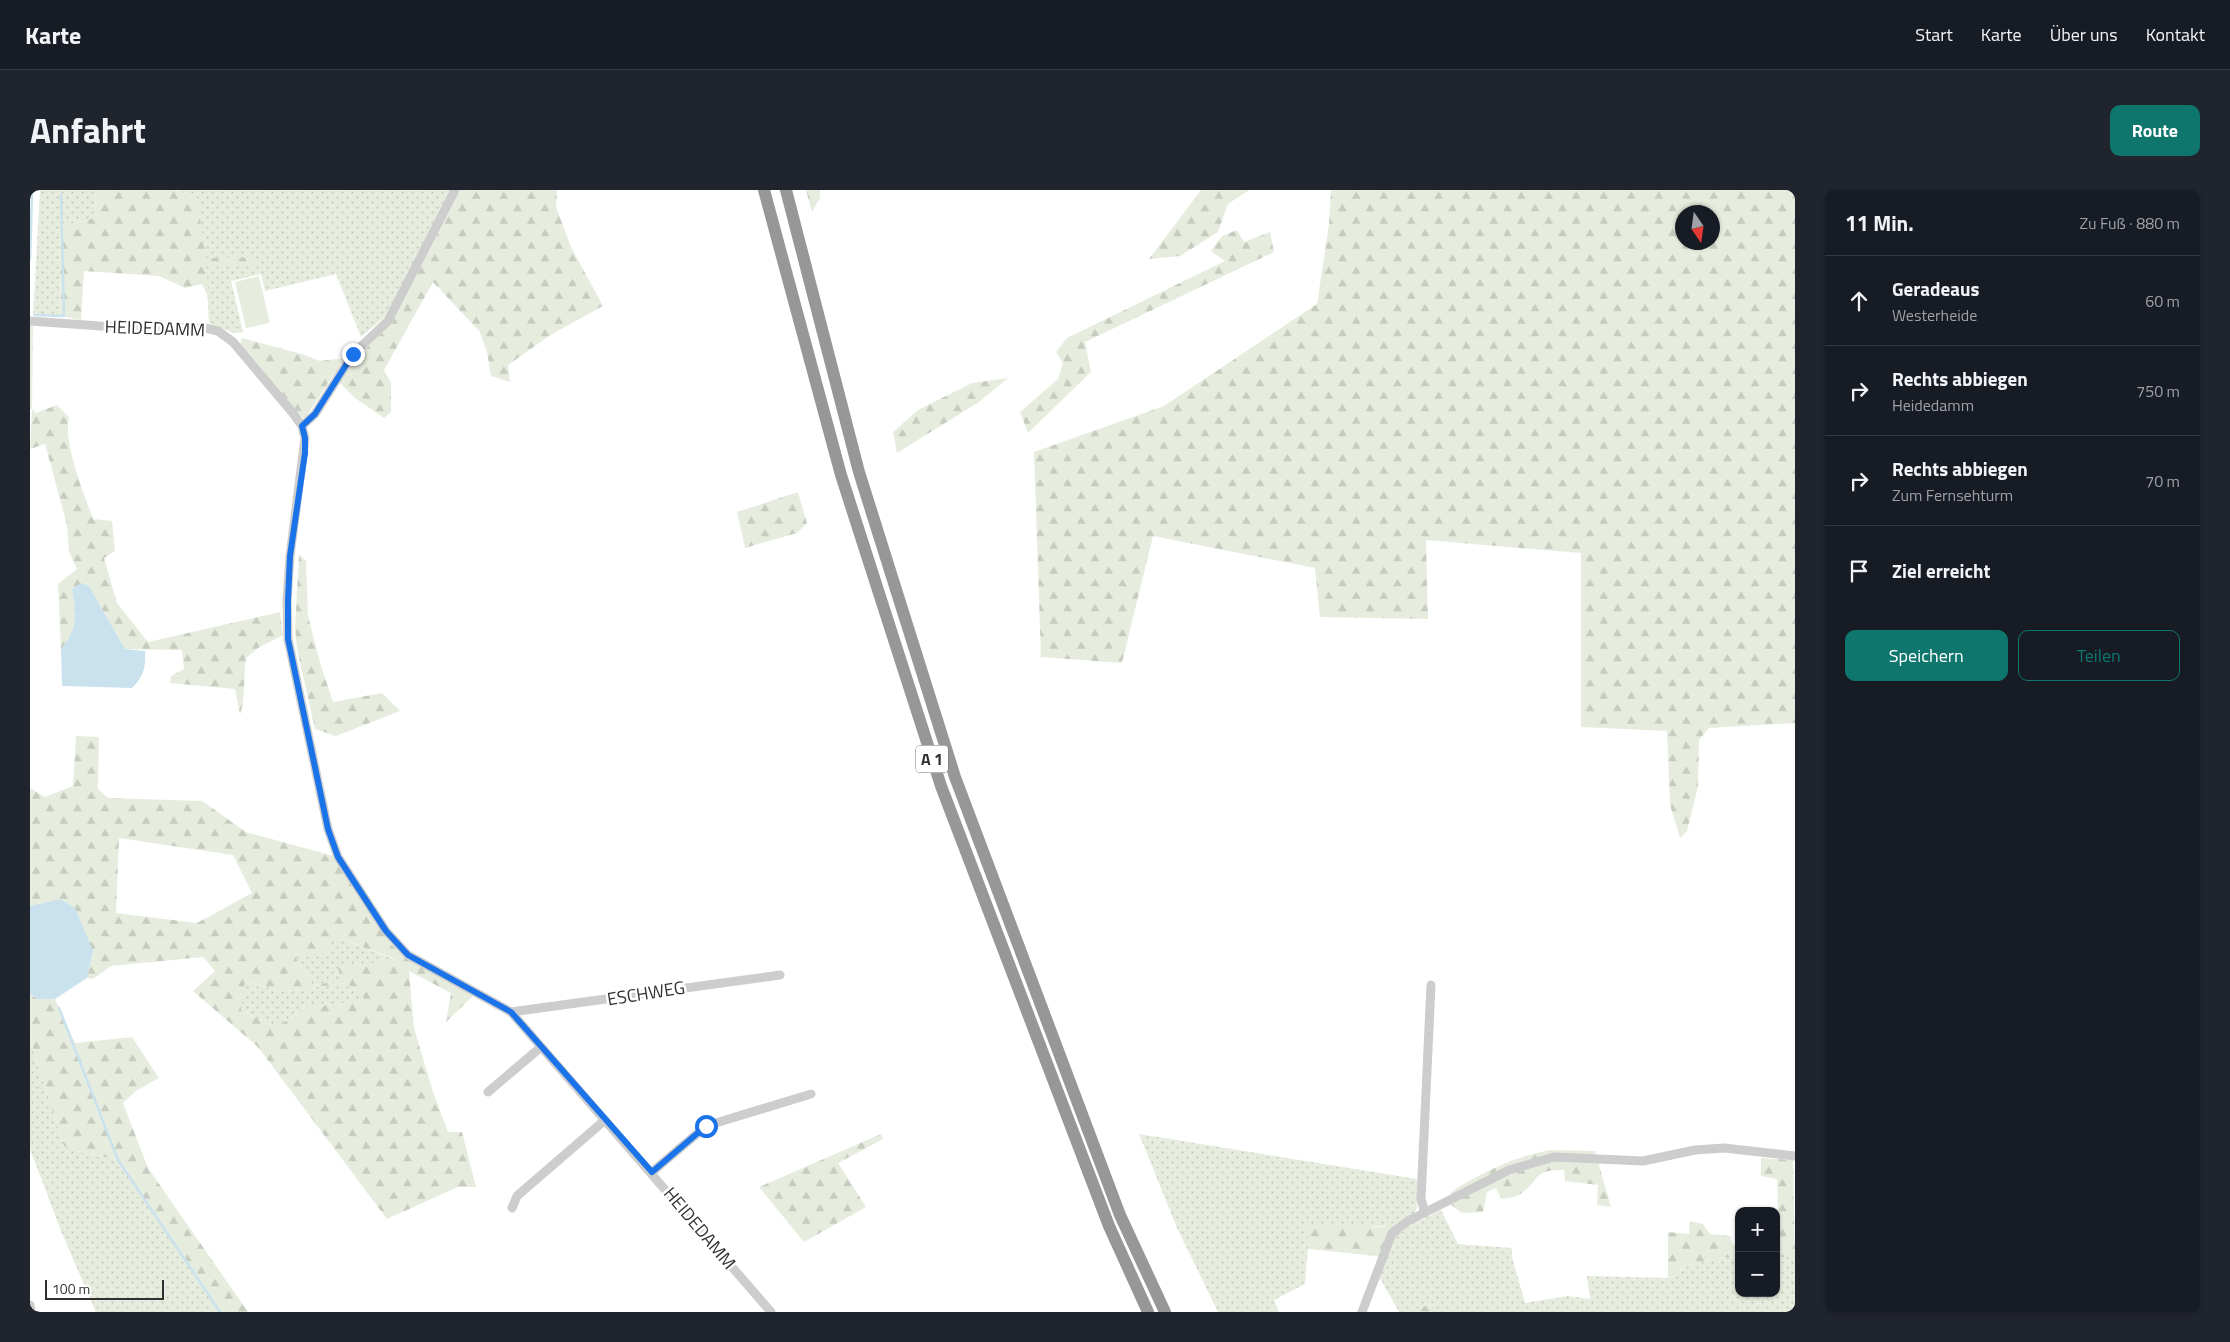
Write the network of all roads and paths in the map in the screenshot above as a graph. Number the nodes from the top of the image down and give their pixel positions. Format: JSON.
{"nodes":[{"id":1,"x":455,"y":190,"type":"edge"},
{"id":2,"x":764,"y":190,"type":"edge"},
{"id":3,"x":786,"y":190,"type":"edge"},
{"id":4,"x":30,"y":321,"type":"edge"},
{"id":5,"x":302,"y":426,"type":"junction"},
{"id":6,"x":780,"y":975,"type":"dead end"},
{"id":7,"x":1431,"y":984,"type":"dead end"},
{"id":8,"x":511,"y":1012,"type":"junction"},
{"id":9,"x":541,"y":1047,"type":"junction"},
{"id":10,"x":488,"y":1092,"type":"dead end"},
{"id":11,"x":811,"y":1094,"type":"dead end"},
{"id":12,"x":605,"y":1120,"type":"junction"},
{"id":13,"x":1795,"y":1156,"type":"edge"},
{"id":14,"x":652,"y":1172,"type":"junction"},
{"id":15,"x":512,"y":1208,"type":"dead end"},
{"id":16,"x":1426,"y":1213,"type":"junction"},
{"id":17,"x":30,"y":1305,"type":"edge"},
{"id":18,"x":31,"y":1312,"type":"edge"},
{"id":19,"x":771,"y":1312,"type":"edge"},
{"id":20,"x":1148,"y":1312,"type":"edge"},
{"id":21,"x":1164,"y":1312,"type":"edge"},
{"id":22,"x":1362,"y":1312,"type":"edge"}],
"edges":[{"from":1,"to":5,"type":"street"},
{"from":2,"to":20,"type":"highway","number":"A 1"},
{"from":3,"to":21,"type":"highway","number":"A 1"},
{"from":4,"to":5,"type":"street","name":"HEIDEDAMM"},
{"from":5,"to":8,"type":"street","name":"HEIDEDAMM"},
{"from":6,"to":8,"type":"street","name":"ESCHWEG"},
{"from":7,"to":16,"type":"street"},
{"from":8,"to":9,"type":"street","name":"HEIDEDAMM"},
{"from":9,"to":10,"type":"street"},
{"from":9,"to":12,"type":"street","name":"HEIDEDAMM"},
{"from":11,"to":14,"type":"street"},
{"from":12,"to":14,"type":"street","name":"HEIDEDAMM"},
{"from":12,"to":15,"type":"street"},
{"from":13,"to":16,"type":"street"},
{"from":14,"to":19,"type":"street","name":"HEIDEDAMM"},
{"from":16,"to":22,"type":"street"},
{"from":17,"to":18,"type":"street"}]}
